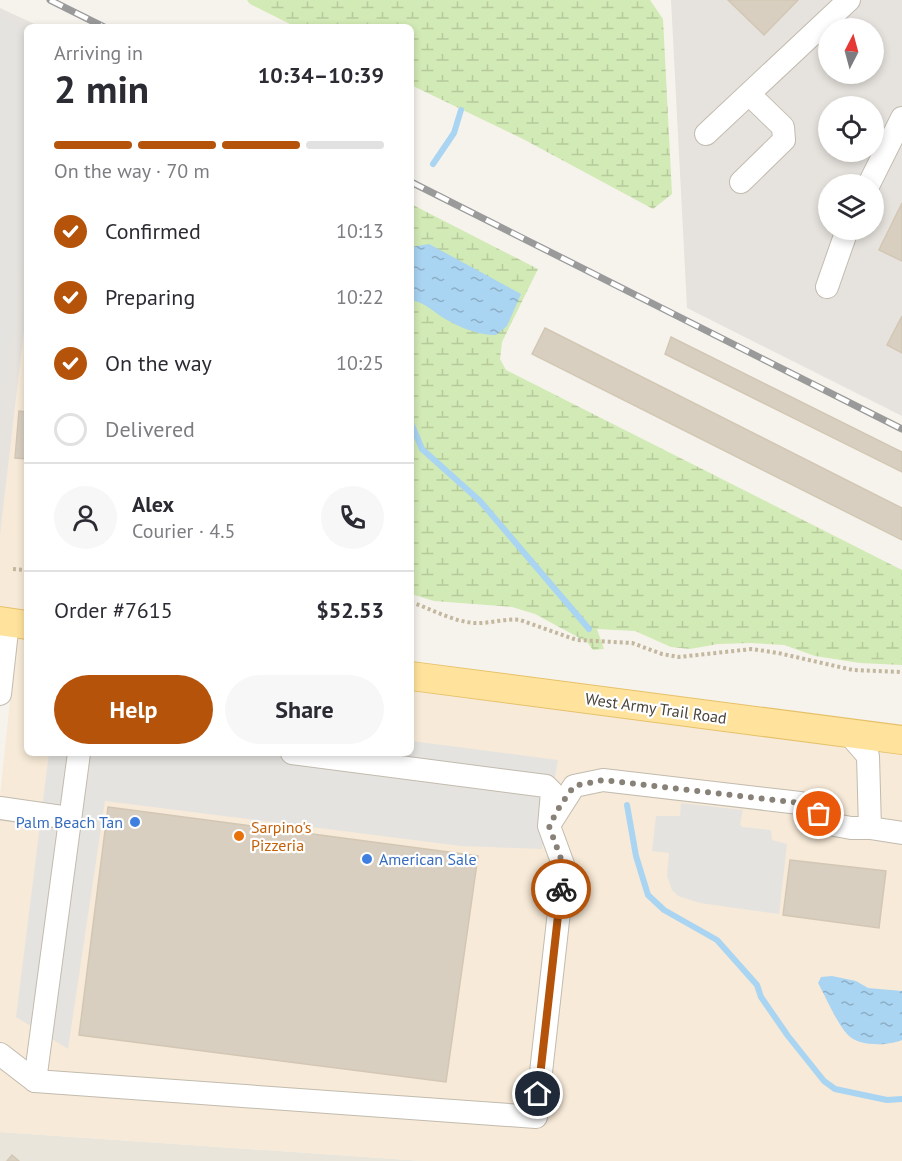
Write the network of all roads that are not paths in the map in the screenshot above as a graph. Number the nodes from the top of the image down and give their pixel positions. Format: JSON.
{"nodes":[{"id":1,"x":849,"y":0,"type":"edge"},
{"id":2,"x":750,"y":94,"type":"junction"},
{"id":3,"x":902,"y":118,"type":"edge"},
{"id":4,"x":706,"y":134,"type":"dead end"},
{"id":5,"x":874,"y":174,"type":"edge"},
{"id":6,"x":741,"y":182,"type":"dead end"},
{"id":7,"x":843,"y":240,"type":"edge"},
{"id":8,"x":827,"y":287,"type":"dead end"},
{"id":9,"x":12,"y":623,"type":"edge"},
{"id":10,"x":414,"y":676,"type":"edge"},
{"id":11,"x":0,"y":694,"type":"edge"},
{"id":12,"x":848,"y":733,"type":"junction"},
{"id":13,"x":902,"y":740,"type":"edge"},
{"id":14,"x":79,"y":756,"type":"edge"},
{"id":15,"x":315,"y":756,"type":"edge"},
{"id":16,"x":0,"y":808,"type":"edge"},
{"id":17,"x":69,"y":818,"type":"junction"},
{"id":18,"x":549,"y":826,"type":"junction"},
{"id":19,"x":870,"y":828,"type":"junction"},
{"id":20,"x":902,"y":833,"type":"edge"},
{"id":21,"x":0,"y":1054,"type":"edge"},
{"id":22,"x":35,"y":1081,"type":"junction"}],
"edges":[{"from":1,"to":2,"type":"street"},
{"from":2,"to":4,"type":"street"},
{"from":2,"to":6,"type":"street"},
{"from":3,"to":5,"type":"street"},
{"from":7,"to":8,"type":"street"},
{"from":9,"to":11,"type":"street"},
{"from":10,"to":12,"type":"main road","name":"West Army Trail Road"},
{"from":12,"to":13,"type":"main road","name":"West Army Trail Road"},
{"from":12,"to":19,"type":"street"},
{"from":14,"to":17,"type":"street"},
{"from":15,"to":18,"type":"street"},
{"from":16,"to":17,"type":"street"},
{"from":17,"to":22,"type":"street"},
{"from":18,"to":19,"type":"street"},
{"from":18,"to":22,"type":"street"},
{"from":19,"to":20,"type":"street"},
{"from":21,"to":22,"type":"street"}]}
